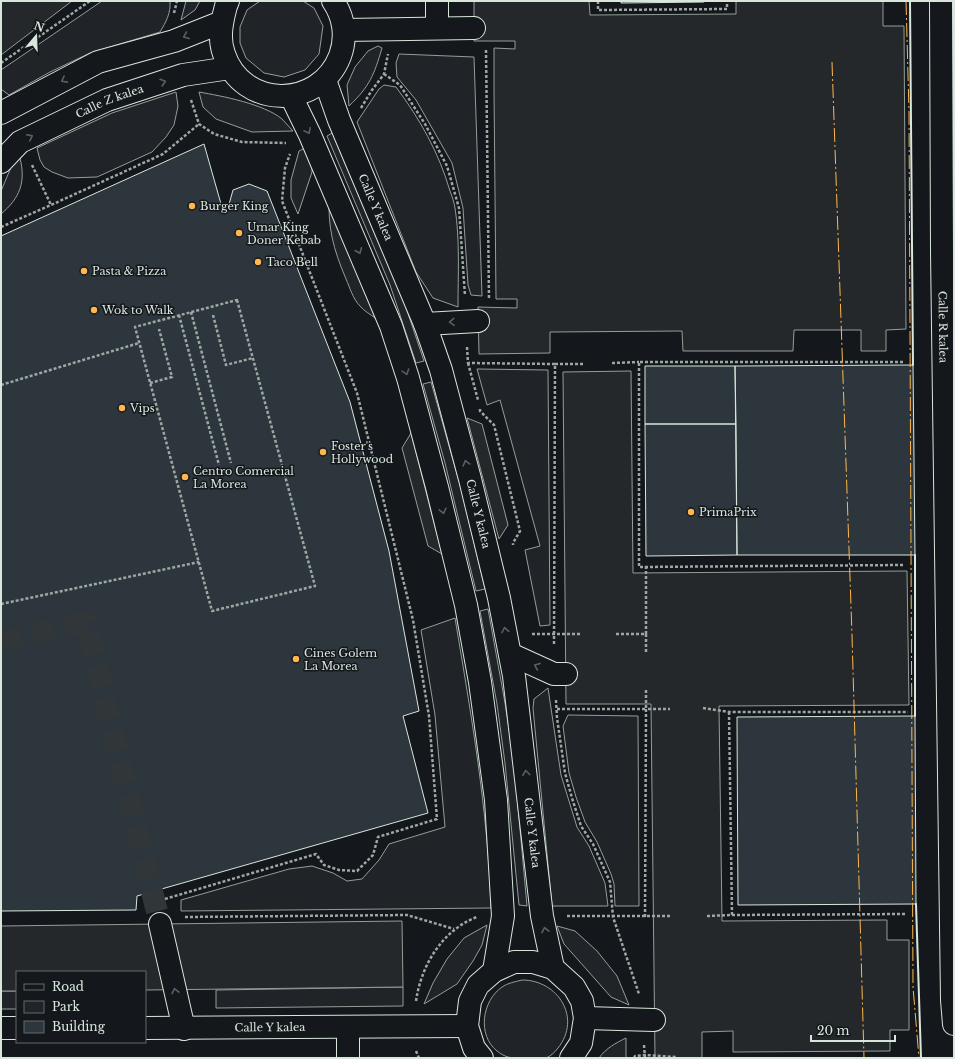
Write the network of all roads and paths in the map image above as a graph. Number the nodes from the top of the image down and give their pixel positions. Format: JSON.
{"nodes":[{"id":1,"x":90,"y":1,"type":"edge"},
{"id":2,"x":228,"y":1,"type":"edge"},
{"id":3,"x":333,"y":1,"type":"edge"},
{"id":4,"x":437,"y":1,"type":"edge"},
{"id":5,"x":598,"y":1,"type":"edge"},
{"id":6,"x":727,"y":1,"type":"edge"},
{"id":7,"x":941,"y":1,"type":"edge"},
{"id":8,"x":222,"y":22,"type":"junction"},
{"id":9,"x":437,"y":28,"type":"junction"},
{"id":10,"x":474,"y":28,"type":"dead end"},
{"id":11,"x":948,"y":29,"type":"edge"},
{"id":12,"x":344,"y":30,"type":"junction"},
{"id":13,"x":389,"y":49,"type":"dead end"},
{"id":14,"x":486,"y":49,"type":"dead end"},
{"id":15,"x":1,"y":63,"type":"edge"},
{"id":16,"x":230,"y":68,"type":"junction"},
{"id":17,"x":384,"y":74,"type":"junction"},
{"id":18,"x":325,"y":80,"type":"junction"},
{"id":19,"x":291,"y":96,"type":"junction"},
{"id":20,"x":190,"y":97,"type":"dead end"},
{"id":21,"x":360,"y":110,"type":"dead end"},
{"id":22,"x":1,"y":113,"type":"edge"},
{"id":23,"x":199,"y":124,"type":"junction"},
{"id":24,"x":294,"y":144,"type":"dead end"},
{"id":25,"x":291,"y":150,"type":"dead end"},
{"id":26,"x":1,"y":162,"type":"edge"},
{"id":27,"x":32,"y":164,"type":"dead end"},
{"id":28,"x":51,"y":205,"type":"junction"},
{"id":29,"x":1,"y":227,"type":"edge"},
{"id":30,"x":948,"y":252,"type":"edge"},
{"id":31,"x":465,"y":300,"type":"dead end"},
{"id":32,"x":489,"y":301,"type":"dead end"},
{"id":33,"x":191,"y":312,"type":"junction"},
{"id":34,"x":179,"y":315,"type":"junction"},
{"id":35,"x":212,"y":315,"type":"dead end"},
{"id":36,"x":478,"y":321,"type":"dead end"},
{"id":37,"x":425,"y":324,"type":"junction"},
{"id":38,"x":159,"y":329,"type":"dead end"},
{"id":39,"x":139,"y":343,"type":"junction"},
{"id":40,"x":467,"y":345,"type":"dead end"},
{"id":41,"x":253,"y":358,"type":"junction"},
{"id":42,"x":639,"y":362,"type":"junction"},
{"id":43,"x":903,"y":362,"type":"dead end"},
{"id":44,"x":612,"y":363,"type":"dead end"},
{"id":45,"x":468,"y":364,"type":"junction"},
{"id":46,"x":555,"y":364,"type":"junction"},
{"id":47,"x":584,"y":364,"type":"dead end"},
{"id":48,"x":150,"y":383,"type":"junction"},
{"id":49,"x":1,"y":385,"type":"edge"},
{"id":50,"x":231,"y":463,"type":"dead end"},
{"id":51,"x":219,"y":465,"type":"dead end"},
{"id":52,"x":514,"y":550,"type":"dead end"},
{"id":53,"x":198,"y":562,"type":"junction"},
{"id":54,"x":903,"y":565,"type":"dead end"},
{"id":55,"x":646,"y":566,"type":"junction"},
{"id":56,"x":1,"y":604,"type":"edge"},
{"id":57,"x":951,"y":624,"type":"edge"},
{"id":58,"x":529,"y":627,"type":"dead end"},
{"id":59,"x":554,"y":634,"type":"junction"},
{"id":60,"x":580,"y":634,"type":"dead end"},
{"id":61,"x":616,"y":634,"type":"dead end"},
{"id":62,"x":646,"y":634,"type":"junction"},
{"id":63,"x":554,"y":648,"type":"dead end"},
{"id":64,"x":646,"y":653,"type":"dead end"},
{"id":65,"x":510,"y":654,"type":"junction"},
{"id":66,"x":566,"y":674,"type":"dead end"},
{"id":67,"x":646,"y":688,"type":"dead end"},
{"id":68,"x":556,"y":696,"type":"dead end"},
{"id":69,"x":704,"y":708,"type":"dead end"},
{"id":70,"x":557,"y":709,"type":"junction"},
{"id":71,"x":646,"y":709,"type":"junction"},
{"id":72,"x":670,"y":709,"type":"dead end"},
{"id":73,"x":729,"y":712,"type":"junction"},
{"id":74,"x":908,"y":712,"type":"dead end"},
{"id":75,"x":174,"y":896,"type":"junction"},
{"id":76,"x":161,"y":900,"type":"dead end"},
{"id":77,"x":175,"y":903,"type":"dead end"},
{"id":78,"x":906,"y":914,"type":"dead end"},
{"id":79,"x":732,"y":915,"type":"junction"},
{"id":80,"x":563,"y":916,"type":"dead end"},
{"id":81,"x":645,"y":916,"type":"junction"},
{"id":82,"x":671,"y":916,"type":"dead end"},
{"id":83,"x":707,"y":916,"type":"dead end"},
{"id":84,"x":482,"y":917,"type":"dead end"},
{"id":85,"x":613,"y":917,"type":"junction"},
{"id":86,"x":169,"y":921,"type":"joint"},
{"id":87,"x":454,"y":929,"type":"junction"},
{"id":88,"x":553,"y":968,"type":"junction"},
{"id":89,"x":494,"y":971,"type":"junction"},
{"id":90,"x":641,"y":1000,"type":"dead end"},
{"id":91,"x":953,"y":1000,"type":"edge"},
{"id":92,"x":415,"y":1008,"type":"dead end"},
{"id":93,"x":585,"y":1018,"type":"junction"},
{"id":94,"x":654,"y":1020,"type":"dead end"},
{"id":95,"x":954,"y":1024,"type":"edge"},
{"id":96,"x":467,"y":1026,"type":"junction"},
{"id":97,"x":348,"y":1027,"type":"junction"},
{"id":98,"x":1,"y":1028,"type":"edge"},
{"id":99,"x":16,"y":1028,"type":"edge"},
{"id":100,"x":146,"y":1028,"type":"edge"},
{"id":101,"x":184,"y":1029,"type":"junction"},
{"id":102,"x":676,"y":1057,"type":"edge"},
{"id":103,"x":348,"y":1058,"type":"edge"},
{"id":104,"x":482,"y":1058,"type":"edge"},
{"id":105,"x":571,"y":1058,"type":"edge"},
{"id":106,"x":634,"y":1058,"type":"edge"}],
"edges":[{"from":1,"to":15,"type":"path"},
{"from":2,"to":8,"type":"street"},
{"from":3,"to":12,"type":"street"},
{"from":4,"to":9,"type":"street"},
{"from":5,"to":6,"type":"path"},
{"from":7,"to":11,"type":"street","name":"Calle R kalea"},
{"from":8,"to":16,"type":"street"},
{"from":8,"to":22,"type":"street","one_way":true},
{"from":9,"to":10,"type":"street"},
{"from":9,"to":12,"type":"street"},
{"from":11,"to":30,"type":"street","name":"Calle R kalea"},
{"from":12,"to":18,"type":"street"},
{"from":13,"to":17,"type":"path"},
{"from":14,"to":32,"type":"path"},
{"from":16,"to":19,"type":"street"},
{"from":26,"to":16,"type":"street","name":"Calle Z kalea","one_way":true},
{"from":17,"to":21,"type":"path"},
{"from":17,"to":31,"type":"path"},
{"from":18,"to":19,"type":"street"},
{"from":18,"to":37,"type":"street","name":"Calle Y kalea"},
{"from":19,"to":89,"type":"street","one_way":true},
{"from":20,"to":23,"type":"path"},
{"from":23,"to":24,"type":"path"},
{"from":23,"to":28,"type":"path"},
{"from":25,"to":75,"type":"path"},
{"from":27,"to":28,"type":"path"},
{"from":28,"to":29,"type":"path"},
{"from":30,"to":57,"type":"street","name":"Calle R kalea"},
{"from":33,"to":34,"type":"path"},
{"from":33,"to":41,"type":"path"},
{"from":33,"to":50,"type":"path"},
{"from":34,"to":39,"type":"path"},
{"from":34,"to":51,"type":"path"},
{"from":35,"to":41,"type":"path"},
{"from":36,"to":37,"type":"street","one_way":true},
{"from":65,"to":37,"type":"street","name":"Calle Y kalea","one_way":true},
{"from":38,"to":48,"type":"path"},
{"from":39,"to":48,"type":"path"},
{"from":39,"to":49,"type":"path"},
{"from":40,"to":45,"type":"path"},
{"from":41,"to":53,"type":"path"},
{"from":42,"to":43,"type":"path"},
{"from":42,"to":44,"type":"path"},
{"from":42,"to":55,"type":"path"},
{"from":45,"to":46,"type":"path"},
{"from":45,"to":52,"type":"path"},
{"from":46,"to":47,"type":"path"},
{"from":46,"to":59,"type":"path"},
{"from":48,"to":53,"type":"path"},
{"from":53,"to":56,"type":"path"},
{"from":54,"to":55,"type":"path"},
{"from":55,"to":62,"type":"path"},
{"from":57,"to":91,"type":"street","name":"Calle R kalea"},
{"from":58,"to":59,"type":"path"},
{"from":59,"to":60,"type":"path"},
{"from":59,"to":63,"type":"path"},
{"from":61,"to":62,"type":"path"},
{"from":62,"to":64,"type":"path"},
{"from":66,"to":65,"type":"street","one_way":true},
{"from":88,"to":65,"type":"street","name":"Calle Y kalea","one_way":true},
{"from":67,"to":71,"type":"path"},
{"from":68,"to":70,"type":"path"},
{"from":69,"to":73,"type":"path"},
{"from":70,"to":71,"type":"path"},
{"from":70,"to":85,"type":"path"},
{"from":71,"to":72,"type":"path"},
{"from":71,"to":81,"type":"path"},
{"from":73,"to":74,"type":"path"},
{"from":73,"to":79,"type":"path"},
{"from":75,"to":76,"type":"path"},
{"from":75,"to":77,"type":"path"},
{"from":78,"to":79,"type":"path"},
{"from":79,"to":83,"type":"path"},
{"from":80,"to":85,"type":"path"},
{"from":81,"to":82,"type":"path"},
{"from":81,"to":85,"type":"path"},
{"from":84,"to":87,"type":"path"},
{"from":85,"to":90,"type":"path"},
{"from":86,"to":87,"type":"path"},
{"from":101,"to":86,"type":"street","one_way":true},
{"from":87,"to":92,"type":"path"},
{"from":88,"to":89,"type":"street"},
{"from":88,"to":93,"type":"street"},
{"from":89,"to":96,"type":"street"},
{"from":91,"to":95,"type":"street","name":"Calle R kalea"},
{"from":93,"to":94,"type":"street"},
{"from":93,"to":105,"type":"street"},
{"from":96,"to":97,"type":"street","name":"Calle Y kalea"},
{"from":96,"to":104,"type":"street"},
{"from":97,"to":101,"type":"street","name":"Calle Y kalea"},
{"from":97,"to":103,"type":"street"},
{"from":98,"to":99,"type":"street"},
{"from":100,"to":101,"type":"street","name":"Calle Y kalea"},
{"from":102,"to":106,"type":"path"}]}
